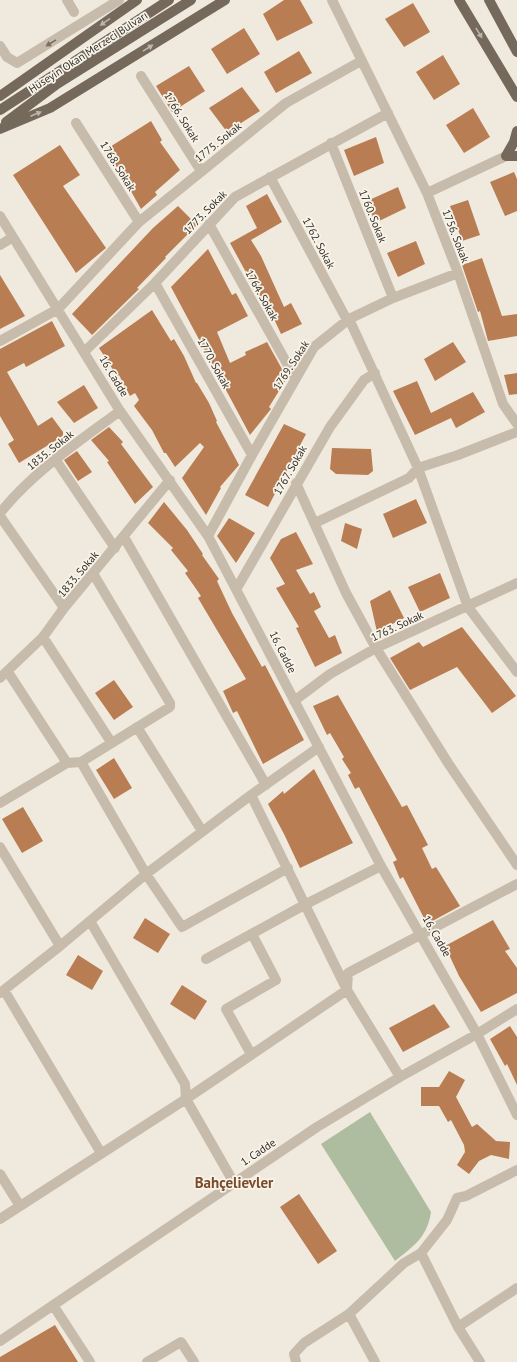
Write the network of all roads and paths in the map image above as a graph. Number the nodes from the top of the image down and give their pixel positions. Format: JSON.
{"nodes":[{"id":1,"x":67,"y":0,"type":"edge"},
{"id":2,"x":119,"y":0,"type":"edge"},
{"id":3,"x":137,"y":0,"type":"edge"},
{"id":4,"x":169,"y":0,"type":"edge"},
{"id":5,"x":191,"y":0,"type":"edge"},
{"id":6,"x":225,"y":0,"type":"edge"},
{"id":7,"x":332,"y":0,"type":"edge"},
{"id":8,"x":459,"y":0,"type":"edge"},
{"id":9,"x":489,"y":0,"type":"edge"},
{"id":10,"x":74,"y":12,"type":"dead end"},
{"id":11,"x":0,"y":46,"type":"edge"},
{"id":12,"x":517,"y":52,"type":"edge"},
{"id":13,"x":361,"y":61,"type":"junction"},
{"id":14,"x":142,"y":76,"type":"dead end"},
{"id":15,"x":0,"y":96,"type":"edge"},
{"id":16,"x":517,"y":97,"type":"edge"},
{"id":17,"x":0,"y":110,"type":"edge"},
{"id":18,"x":388,"y":113,"type":"junction"},
{"id":19,"x":76,"y":123,"type":"dead end"},
{"id":20,"x":0,"y":128,"type":"edge"},
{"id":21,"x":517,"y":131,"type":"edge"},
{"id":22,"x":331,"y":143,"type":"junction"},
{"id":23,"x":512,"y":156,"type":"edge"},
{"id":24,"x":201,"y":171,"type":"junction"},
{"id":25,"x":270,"y":177,"type":"junction"},
{"id":26,"x":427,"y":193,"type":"junction"},
{"id":27,"x":0,"y":216,"type":"edge"},
{"id":28,"x":139,"y":222,"type":"junction"},
{"id":29,"x":209,"y":224,"type":"junction"},
{"id":30,"x":13,"y":237,"type":"junction"},
{"id":31,"x":0,"y":245,"type":"edge"},
{"id":32,"x":458,"y":274,"type":"junction"},
{"id":33,"x":155,"y":283,"type":"junction"},
{"id":34,"x":393,"y":298,"type":"junction"},
{"id":35,"x":58,"y":309,"type":"junction"},
{"id":36,"x":348,"y":319,"type":"junction"},
{"id":37,"x":0,"y":341,"type":"edge"},
{"id":38,"x":85,"y":351,"type":"junction"},
{"id":39,"x":375,"y":373,"type":"junction"},
{"id":40,"x":295,"y":378,"type":"junction"},
{"id":41,"x":120,"y":411,"type":"junction"},
{"id":42,"x":517,"y":424,"type":"edge"},
{"id":43,"x":517,"y":432,"type":"edge"},
{"id":44,"x":252,"y":455,"type":"junction"},
{"id":45,"x":55,"y":459,"type":"junction"},
{"id":46,"x":418,"y":468,"type":"junction"},
{"id":47,"x":170,"y":480,"type":"junction"},
{"id":48,"x":296,"y":483,"type":"junction"},
{"id":49,"x":12,"y":498,"type":"junction"},
{"id":50,"x":0,"y":500,"type":"edge"},
{"id":51,"x":0,"y":513,"type":"edge"},
{"id":52,"x":0,"y":516,"type":"edge"},
{"id":53,"x":314,"y":523,"type":"junction"},
{"id":54,"x":208,"y":536,"type":"junction"},
{"id":55,"x":124,"y":537,"type":"junction"},
{"id":56,"x":115,"y":548,"type":"junction"},
{"id":57,"x":94,"y":575,"type":"junction"},
{"id":58,"x":517,"y":583,"type":"edge"},
{"id":59,"x":237,"y":588,"type":"junction"},
{"id":60,"x":468,"y":607,"type":"junction"},
{"id":61,"x":64,"y":608,"type":"junction"},
{"id":62,"x":43,"y":637,"type":"junction"},
{"id":63,"x":376,"y":648,"type":"junction"},
{"id":64,"x":517,"y":672,"type":"edge"},
{"id":65,"x":4,"y":675,"type":"edge"},
{"id":66,"x":294,"y":701,"type":"junction"},
{"id":67,"x":137,"y":727,"type":"junction"},
{"id":68,"x":111,"y":742,"type":"junction"},
{"id":69,"x":319,"y":747,"type":"junction"},
{"id":70,"x":81,"y":762,"type":"junction"},
{"id":71,"x":67,"y":763,"type":"junction"},
{"id":72,"x":266,"y":785,"type":"junction"},
{"id":73,"x":251,"y":795,"type":"junction"},
{"id":74,"x":0,"y":803,"type":"edge"},
{"id":75,"x":202,"y":831,"type":"junction"},
{"id":76,"x":0,"y":847,"type":"edge"},
{"id":77,"x":517,"y":865,"type":"edge"},
{"id":78,"x":381,"y":866,"type":"junction"},
{"id":79,"x":288,"y":868,"type":"junction"},
{"id":80,"x":146,"y":874,"type":"junction"},
{"id":81,"x":517,"y":884,"type":"edge"},
{"id":82,"x":306,"y":904,"type":"junction"},
{"id":83,"x":90,"y":921,"type":"junction"},
{"id":84,"x":252,"y":934,"type":"junction"},
{"id":85,"x":422,"y":934,"type":"junction"},
{"id":86,"x":60,"y":946,"type":"junction"},
{"id":87,"x":206,"y":959,"type":"dead end"},
{"id":88,"x":347,"y":990,"type":"junction"},
{"id":89,"x":2,"y":992,"type":"edge"},
{"id":90,"x":517,"y":1009,"type":"edge"},
{"id":91,"x":478,"y":1034,"type":"junction"},
{"id":92,"x":251,"y":1054,"type":"junction"},
{"id":93,"x":400,"y":1077,"type":"junction"},
{"id":94,"x":186,"y":1099,"type":"junction"},
{"id":95,"x":516,"y":1110,"type":"edge"},
{"id":96,"x":101,"y":1153,"type":"junction"},
{"id":97,"x":517,"y":1170,"type":"edge"},
{"id":98,"x":0,"y":1174,"type":"edge"},
{"id":99,"x":234,"y":1182,"type":"junction"},
{"id":100,"x":20,"y":1206,"type":"junction"},
{"id":101,"x":0,"y":1219,"type":"edge"},
{"id":102,"x":421,"y":1253,"type":"junction"},
{"id":103,"x":517,"y":1288,"type":"edge"},
{"id":104,"x":53,"y":1305,"type":"junction"},
{"id":105,"x":349,"y":1314,"type":"junction"},
{"id":106,"x":458,"y":1327,"type":"junction"},
{"id":107,"x":1,"y":1337,"type":"edge"},
{"id":108,"x":90,"y":1362,"type":"edge"},
{"id":109,"x":147,"y":1362,"type":"edge"},
{"id":110,"x":194,"y":1362,"type":"edge"},
{"id":111,"x":296,"y":1362,"type":"edge"},
{"id":112,"x":375,"y":1362,"type":"edge"},
{"id":113,"x":480,"y":1362,"type":"edge"}],
"edges":[{"from":1,"to":10,"type":"street"},
{"from":2,"to":11,"type":"street","one_way":true},
{"from":3,"to":15,"type":"main road","one_way":true},
{"from":4,"to":17,"type":"main road","name":"Hüseyin Okan Merzeci Bulvarı"},
{"from":5,"to":20,"type":"main road","name":"Hüseyin Okan Merzeci Bulvarı"},
{"from":20,"to":6,"type":"main road","one_way":true},
{"from":7,"to":13,"type":"street"},
{"from":8,"to":16,"type":"main road","one_way":true},
{"from":9,"to":12,"type":"main road"},
{"from":13,"to":18,"type":"street","name":"1756. Sokak"},
{"from":13,"to":24,"type":"street","name":"1775. Sokak"},
{"from":14,"to":24,"type":"street","name":"1766. Sokak"},
{"from":18,"to":22,"type":"street","name":"1773. Sokak"},
{"from":18,"to":26,"type":"street","name":"1756. Sokak"},
{"from":19,"to":28,"type":"street","name":"1768. Sokak"},
{"from":21,"to":23,"type":"main road"},
{"from":22,"to":25,"type":"street","name":"1773. Sokak"},
{"from":22,"to":34,"type":"street","name":"1760. Sokak"},
{"from":23,"to":26,"type":"street"},
{"from":24,"to":28,"type":"street","name":"1775. Sokak"},
{"from":25,"to":29,"type":"street","name":"1773. Sokak"},
{"from":25,"to":36,"type":"street","name":"1762. Sokak"},
{"from":26,"to":32,"type":"street","name":"1756. Sokak"},
{"from":27,"to":30,"type":"street","name":"16. Cadde"},
{"from":28,"to":35,"type":"street","name":"1775. Sokak"},
{"from":29,"to":33,"type":"street","name":"1773. Sokak"},
{"from":29,"to":40,"type":"street","name":"1764. Sokak"},
{"from":30,"to":31,"type":"street"},
{"from":30,"to":35,"type":"street","name":"16. Cadde"},
{"from":32,"to":34,"type":"street","name":"1769. Sokak"},
{"from":32,"to":42,"type":"street","name":"1756. Sokak"},
{"from":33,"to":38,"type":"street","name":"1773. Sokak"},
{"from":33,"to":44,"type":"street","name":"1770. Sokak"},
{"from":34,"to":36,"type":"street","name":"1769. Sokak"},
{"from":35,"to":37,"type":"street","name":"1775. Sokak"},
{"from":35,"to":38,"type":"street","name":"16. Cadde"},
{"from":36,"to":39,"type":"street","name":"1762. Sokak"},
{"from":36,"to":40,"type":"street","name":"1769. Sokak"},
{"from":38,"to":41,"type":"street","name":"16. Cadde"},
{"from":39,"to":46,"type":"street","name":"1762. Sokak"},
{"from":39,"to":48,"type":"street","name":"1767. Sokak"},
{"from":40,"to":44,"type":"street","name":"1769. Sokak"},
{"from":41,"to":45,"type":"street","name":"1835. Sokak"},
{"from":41,"to":47,"type":"street","name":"16. Cadde"},
{"from":43,"to":46,"type":"street"},
{"from":44,"to":54,"type":"street","name":"1769. Sokak"},
{"from":45,"to":49,"type":"street","name":"1835. Sokak"},
{"from":45,"to":56,"type":"street"},
{"from":46,"to":53,"type":"street"},
{"from":46,"to":60,"type":"street","name":"1762. Sokak"},
{"from":47,"to":54,"type":"street","name":"16. Cadde"},
{"from":47,"to":55,"type":"street","name":"1833. Sokak"},
{"from":48,"to":53,"type":"street"},
{"from":48,"to":59,"type":"street","name":"1767. Sokak"},
{"from":49,"to":50,"type":"street"},
{"from":49,"to":51,"type":"street","name":"1835. Sokak"},
{"from":52,"to":61,"type":"street"},
{"from":53,"to":63,"type":"street"},
{"from":54,"to":59,"type":"street","name":"16. Cadde"},
{"from":55,"to":56,"type":"street","name":"1833. Sokak"},
{"from":55,"to":72,"type":"street"},
{"from":56,"to":57,"type":"street","name":"1833. Sokak"},
{"from":57,"to":61,"type":"street","name":"1833. Sokak"},
{"from":57,"to":67,"type":"street"},
{"from":58,"to":60,"type":"street","name":"1763. Sokak"},
{"from":59,"to":66,"type":"street","name":"16. Cadde"},
{"from":60,"to":63,"type":"street","name":"1763. Sokak"},
{"from":60,"to":64,"type":"street","name":"1762. Sokak"},
{"from":61,"to":62,"type":"street","name":"1833. Sokak"},
{"from":62,"to":65,"type":"street","name":"1833. Sokak"},
{"from":62,"to":68,"type":"street"},
{"from":63,"to":66,"type":"street","name":"1763. Sokak"},
{"from":63,"to":77,"type":"street"},
{"from":65,"to":71,"type":"street"},
{"from":66,"to":69,"type":"street","name":"16. Cadde"},
{"from":67,"to":68,"type":"street"},
{"from":67,"to":75,"type":"street"},
{"from":68,"to":70,"type":"street"},
{"from":69,"to":72,"type":"street"},
{"from":69,"to":78,"type":"street","name":"16. Cadde"},
{"from":70,"to":71,"type":"street"},
{"from":70,"to":80,"type":"street"},
{"from":71,"to":74,"type":"street"},
{"from":72,"to":73,"type":"street"},
{"from":73,"to":75,"type":"street"},
{"from":73,"to":79,"type":"street"},
{"from":75,"to":80,"type":"street"},
{"from":76,"to":86,"type":"street"},
{"from":78,"to":82,"type":"street"},
{"from":78,"to":85,"type":"street","name":"16. Cadde"},
{"from":79,"to":80,"type":"street"},
{"from":79,"to":82,"type":"street"},
{"from":80,"to":83,"type":"street"},
{"from":81,"to":85,"type":"street"},
{"from":82,"to":84,"type":"street"},
{"from":82,"to":88,"type":"street"},
{"from":83,"to":86,"type":"street"},
{"from":83,"to":94,"type":"street"},
{"from":84,"to":87,"type":"street"},
{"from":84,"to":92,"type":"street"},
{"from":85,"to":88,"type":"street"},
{"from":85,"to":91,"type":"street","name":"16. Cadde"},
{"from":86,"to":89,"type":"street"},
{"from":88,"to":92,"type":"street"},
{"from":88,"to":93,"type":"street"},
{"from":89,"to":96,"type":"street"},
{"from":90,"to":91,"type":"street","name":"1. Cadde"},
{"from":91,"to":93,"type":"street","name":"1. Cadde"},
{"from":91,"to":95,"type":"street","name":"16. Cadde"},
{"from":92,"to":94,"type":"street"},
{"from":93,"to":99,"type":"street","name":"1. Cadde"},
{"from":94,"to":96,"type":"street"},
{"from":94,"to":99,"type":"street"},
{"from":96,"to":100,"type":"street"},
{"from":97,"to":102,"type":"street"},
{"from":98,"to":100,"type":"street"},
{"from":99,"to":104,"type":"street","name":"1. Cadde"},
{"from":100,"to":101,"type":"street"},
{"from":102,"to":105,"type":"street"},
{"from":102,"to":106,"type":"street"},
{"from":103,"to":106,"type":"street"},
{"from":104,"to":107,"type":"street","name":"1. Cadde"},
{"from":104,"to":108,"type":"street"},
{"from":105,"to":111,"type":"street"},
{"from":105,"to":112,"type":"street"},
{"from":106,"to":113,"type":"street"},
{"from":109,"to":110,"type":"street"}]}
